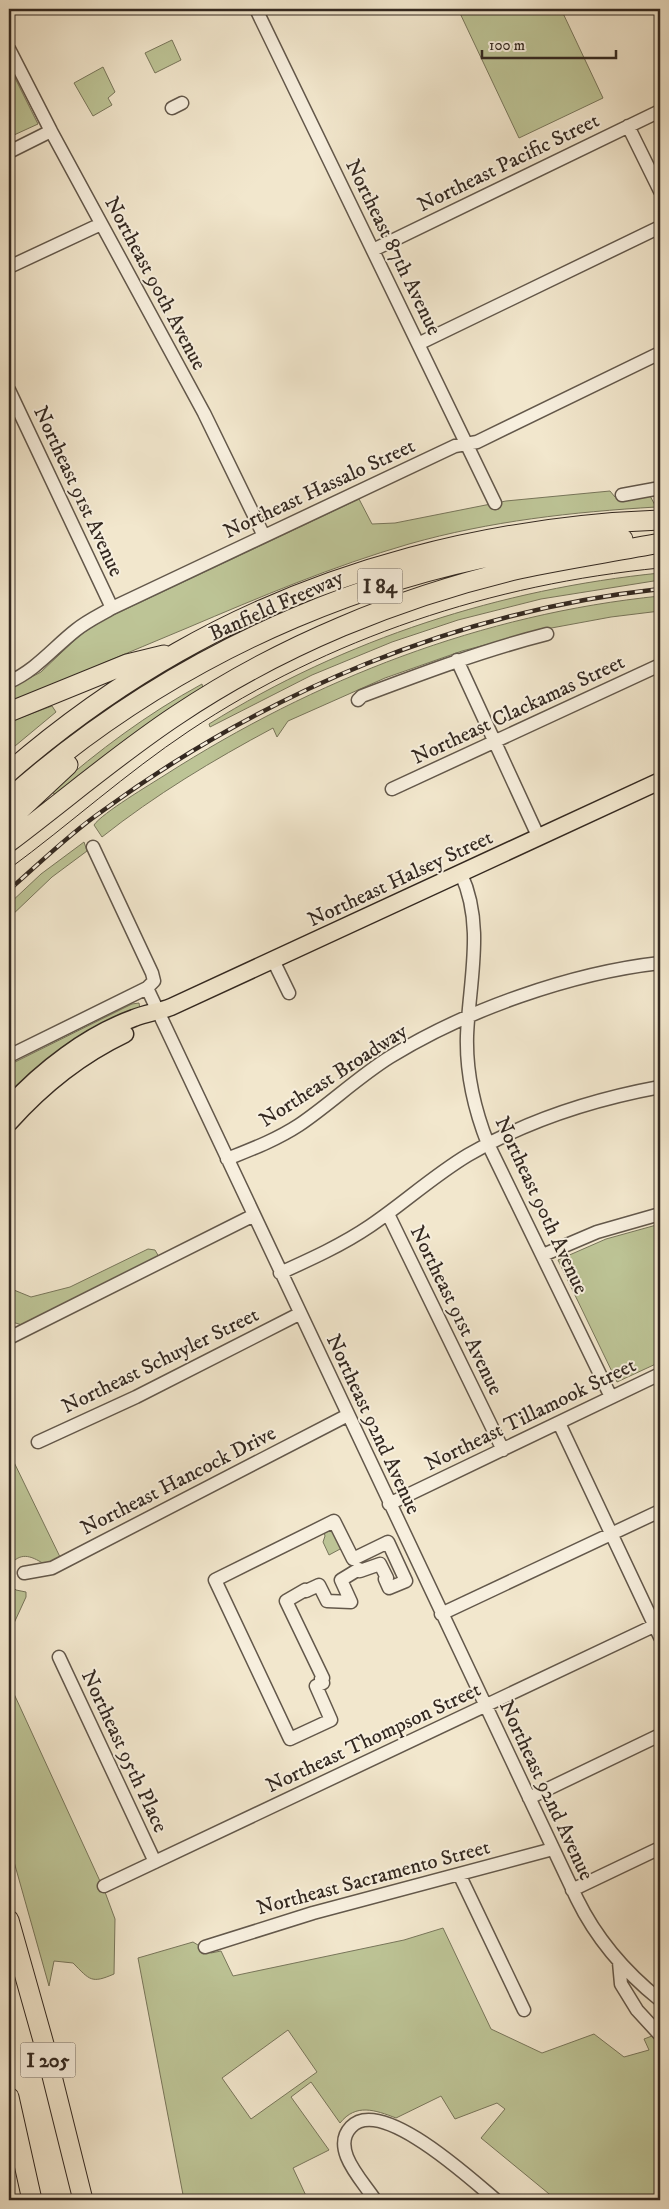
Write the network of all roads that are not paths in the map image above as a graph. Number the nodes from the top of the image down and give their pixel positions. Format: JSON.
{"nodes":[{"id":1,"x":256,"y":9,"type":"edge"},
{"id":2,"x":9,"y":49,"type":"edge"},
{"id":3,"x":660,"y":110,"type":"edge"},
{"id":4,"x":628,"y":126,"type":"junction"},
{"id":5,"x":51,"y":132,"type":"junction"},
{"id":6,"x":9,"y":152,"type":"edge"},
{"id":7,"x":660,"y":191,"type":"edge"},
{"id":8,"x":101,"y":224,"type":"junction"},
{"id":9,"x":660,"y":227,"type":"edge"},
{"id":10,"x":373,"y":250,"type":"junction"},
{"id":11,"x":9,"y":268,"type":"edge"},
{"id":12,"x":418,"y":344,"type":"junction"},
{"id":13,"x":660,"y":353,"type":"edge"},
{"id":14,"x":9,"y":390,"type":"edge"},
{"id":15,"x":467,"y":444,"type":"junction"},
{"id":16,"x":660,"y":488,"type":"edge"},
{"id":17,"x":622,"y":495,"type":"dead end"},
{"id":18,"x":495,"y":502,"type":"dead end"},
{"id":19,"x":660,"y":520,"type":"edge"},
{"id":20,"x":264,"y":536,"type":"junction"},
{"id":21,"x":660,"y":537,"type":"edge"},
{"id":22,"x":660,"y":544,"type":"edge"},
{"id":23,"x":112,"y":608,"type":"junction"},
{"id":24,"x":547,"y":634,"type":"dead end"},
{"id":25,"x":178,"y":652,"type":"junction"},
{"id":26,"x":457,"y":660,"type":"junction"},
{"id":27,"x":660,"y":665,"type":"edge"},
{"id":28,"x":9,"y":682,"type":"edge"},
{"id":29,"x":358,"y":700,"type":"dead end"},
{"id":30,"x":125,"y":710,"type":"junction"},
{"id":31,"x":9,"y":712,"type":"edge"},
{"id":32,"x":494,"y":742,"type":"junction"},
{"id":33,"x":9,"y":772,"type":"edge"},
{"id":34,"x":660,"y":781,"type":"edge"},
{"id":35,"x":392,"y":789,"type":"dead end"},
{"id":36,"x":9,"y":799,"type":"edge"},
{"id":37,"x":9,"y":820,"type":"edge"},
{"id":38,"x":540,"y":838,"type":"junction"},
{"id":39,"x":9,"y":842,"type":"edge"},
{"id":40,"x":93,"y":847,"type":"dead end"},
{"id":41,"x":461,"y":874,"type":"junction"},
{"id":42,"x":660,"y":954,"type":"edge"},
{"id":43,"x":273,"y":960,"type":"junction"},
{"id":44,"x":655,"y":963,"type":"edge"},
{"id":45,"x":147,"y":988,"type":"junction"},
{"id":46,"x":289,"y":993,"type":"dead end"},
{"id":47,"x":158,"y":1013,"type":"junction"},
{"id":48,"x":468,"y":1018,"type":"junction"},
{"id":49,"x":9,"y":1056,"type":"edge"},
{"id":50,"x":660,"y":1087,"type":"edge"},
{"id":51,"x":12,"y":1111,"type":"edge"},
{"id":52,"x":488,"y":1144,"type":"junction"},
{"id":53,"x":227,"y":1158,"type":"junction"},
{"id":54,"x":388,"y":1214,"type":"junction"},
{"id":55,"x":660,"y":1214,"type":"edge"},
{"id":56,"x":254,"y":1215,"type":"junction"},
{"id":57,"x":543,"y":1255,"type":"junction"},
{"id":58,"x":280,"y":1273,"type":"junction"},
{"id":59,"x":299,"y":1314,"type":"junction"},
{"id":60,"x":9,"y":1338,"type":"edge"},
{"id":61,"x":660,"y":1374,"type":"edge"},
{"id":62,"x":611,"y":1398,"type":"junction"},
{"id":63,"x":348,"y":1415,"type":"junction"},
{"id":64,"x":559,"y":1423,"type":"junction"},
{"id":65,"x":38,"y":1442,"type":"dead end"},
{"id":66,"x":503,"y":1450,"type":"junction"},
{"id":67,"x":389,"y":1504,"type":"junction"},
{"id":68,"x":660,"y":1511,"type":"edge"},
{"id":69,"x":611,"y":1534,"type":"junction"},
{"id":70,"x":24,"y":1573,"type":"dead end"},
{"id":71,"x":441,"y":1614,"type":"junction"},
{"id":72,"x":659,"y":1629,"type":"edge"},
{"id":73,"x":59,"y":1657,"type":"dead end"},
{"id":74,"x":485,"y":1706,"type":"junction"},
{"id":75,"x":660,"y":1735,"type":"edge"},
{"id":76,"x":290,"y":1739,"type":"joint"},
{"id":77,"x":529,"y":1798,"type":"junction"},
{"id":78,"x":660,"y":1848,"type":"edge"},
{"id":79,"x":553,"y":1849,"type":"junction"},
{"id":80,"x":155,"y":1862,"type":"junction"},
{"id":81,"x":460,"y":1874,"type":"junction"},
{"id":82,"x":104,"y":1886,"type":"dead end"},
{"id":83,"x":572,"y":1890,"type":"junction"},
{"id":84,"x":9,"y":1920,"type":"edge"},
{"id":85,"x":205,"y":1947,"type":"dead end"},
{"id":86,"x":619,"y":1962,"type":"junction"},
{"id":87,"x":658,"y":1995,"type":"edge"},
{"id":88,"x":524,"y":2010,"type":"dead end"},
{"id":89,"x":660,"y":2035,"type":"edge"},
{"id":90,"x":9,"y":2097,"type":"edge"},
{"id":91,"x":32,"y":2200,"type":"edge"},
{"id":92,"x":83,"y":2200,"type":"edge"},
{"id":93,"x":375,"y":2200,"type":"edge"},
{"id":94,"x":496,"y":2200,"type":"edge"}],
"edges":[{"from":1,"to":10,"type":"street","name":"Northeast 87th Avenue"},
{"from":2,"to":5,"type":"street","name":"Northeast 90th Avenue"},
{"from":3,"to":4,"type":"street","name":"Northeast Pacific Street"},
{"from":4,"to":7,"type":"street"},
{"from":4,"to":10,"type":"street","name":"Northeast Pacific Street"},
{"from":5,"to":6,"type":"street"},
{"from":5,"to":8,"type":"street","name":"Northeast 90th Avenue"},
{"from":8,"to":11,"type":"street"},
{"from":8,"to":20,"type":"street","name":"Northeast 90th Avenue"},
{"from":9,"to":12,"type":"street"},
{"from":10,"to":12,"type":"street","name":"Northeast 87th Avenue"},
{"from":12,"to":15,"type":"street","name":"Northeast 87th Avenue"},
{"from":13,"to":15,"type":"street","name":"Northeast Hassalo Street"},
{"from":14,"to":23,"type":"street","name":"Northeast 91st Avenue"},
{"from":15,"to":18,"type":"street","name":"Northeast 87th Avenue"},
{"from":15,"to":20,"type":"street","name":"Northeast Hassalo Street"},
{"from":16,"to":17,"type":"street"},
{"from":19,"to":25,"type":"highway","name":"Banfield Freeway","number":"I 84"},
{"from":20,"to":23,"type":"street","name":"Northeast Hassalo Street"},
{"from":21,"to":30,"type":"highway","name":"Banfield Freeway","number":"I 84"},
{"from":22,"to":39,"type":"highway"},
{"from":23,"to":28,"type":"street","name":"Northeast Hassalo Street"},
{"from":24,"to":26,"type":"street"},
{"from":25,"to":31,"type":"highway"},
{"from":25,"to":33,"type":"highway","name":"Banfield Freeway","number":"I 84"},
{"from":26,"to":29,"type":"street"},
{"from":26,"to":32,"type":"street"},
{"from":27,"to":32,"type":"street","name":"Northeast Clackamas Street"},
{"from":30,"to":36,"type":"highway","name":"Banfield Freeway","number":"I 84"},
{"from":30,"to":37,"type":"highway"},
{"from":32,"to":35,"type":"street","name":"Northeast Clackamas Street"},
{"from":32,"to":38,"type":"street"},
{"from":34,"to":38,"type":"main road","name":"Northeast Halsey Street"},
{"from":38,"to":41,"type":"main road","name":"Northeast Halsey Street"},
{"from":40,"to":45,"type":"street","name":"Northeast 92nd Avenue"},
{"from":41,"to":43,"type":"main road","name":"Northeast Halsey Street"},
{"from":41,"to":48,"type":"street","name":"Northeast 90th Avenue"},
{"from":42,"to":44,"type":"street"},
{"from":43,"to":46,"type":"street"},
{"from":43,"to":47,"type":"main road","name":"Northeast Halsey Street"},
{"from":44,"to":48,"type":"street","name":"Northeast Broadway"},
{"from":45,"to":47,"type":"street","name":"Northeast 92nd Avenue"},
{"from":45,"to":49,"type":"street"},
{"from":47,"to":51,"type":"main road","name":"Northeast Halsey Street"},
{"from":47,"to":53,"type":"street","name":"Northeast 92nd Avenue"},
{"from":48,"to":52,"type":"street","name":"Northeast 90th Avenue"},
{"from":48,"to":53,"type":"street","name":"Northeast Broadway"},
{"from":50,"to":52,"type":"street"},
{"from":52,"to":54,"type":"street"},
{"from":52,"to":57,"type":"street","name":"Northeast 90th Avenue"},
{"from":53,"to":56,"type":"street","name":"Northeast 92nd Avenue"},
{"from":54,"to":58,"type":"street"},
{"from":54,"to":66,"type":"street","name":"Northeast 91st Avenue"},
{"from":55,"to":57,"type":"street"},
{"from":56,"to":58,"type":"street","name":"Northeast 92nd Avenue"},
{"from":56,"to":60,"type":"street"},
{"from":57,"to":62,"type":"street","name":"Northeast 90th Avenue"},
{"from":58,"to":59,"type":"street","name":"Northeast 92nd Avenue"},
{"from":59,"to":63,"type":"street","name":"Northeast 92nd Avenue"},
{"from":59,"to":65,"type":"street","name":"Northeast Schuyler Street"},
{"from":61,"to":62,"type":"street","name":"Northeast Tillamook Street"},
{"from":62,"to":64,"type":"street","name":"Northeast Tillamook Street"},
{"from":63,"to":67,"type":"street","name":"Northeast 92nd Avenue"},
{"from":63,"to":70,"type":"street","name":"Northeast Hancock Drive"},
{"from":64,"to":66,"type":"street","name":"Northeast Tillamook Street"},
{"from":64,"to":69,"type":"street"},
{"from":66,"to":67,"type":"street","name":"Northeast Tillamook Street"},
{"from":67,"to":71,"type":"street","name":"Northeast 92nd Avenue"},
{"from":68,"to":69,"type":"street"},
{"from":69,"to":71,"type":"street"},
{"from":69,"to":72,"type":"street"},
{"from":71,"to":74,"type":"street","name":"Northeast 92nd Avenue"},
{"from":72,"to":74,"type":"street","name":"Northeast Thompson Street"},
{"from":73,"to":80,"type":"street","name":"Northeast 95th Place"},
{"from":74,"to":77,"type":"street","name":"Northeast 92nd Avenue"},
{"from":74,"to":80,"type":"street","name":"Northeast Thompson Street"},
{"from":75,"to":77,"type":"street"},
{"from":76,"to":76,"type":"street"},
{"from":77,"to":79,"type":"street","name":"Northeast 92nd Avenue"},
{"from":78,"to":83,"type":"street"},
{"from":79,"to":81,"type":"street","name":"Northeast Sacramento Street"},
{"from":79,"to":83,"type":"street","name":"Northeast 92nd Avenue"},
{"from":80,"to":82,"type":"street","name":"Northeast Thompson Street"},
{"from":81,"to":85,"type":"street","name":"Northeast Sacramento Street"},
{"from":81,"to":88,"type":"street"},
{"from":83,"to":86,"type":"street","name":"Northeast 92nd Avenue"},
{"from":84,"to":92,"type":"highway","number":"I 205"},
{"from":86,"to":87,"type":"street","name":"Northeast 92nd Avenue"},
{"from":86,"to":89,"type":"street"},
{"from":90,"to":91,"type":"highway","number":"I 205"},
{"from":93,"to":94,"type":"street"}]}
